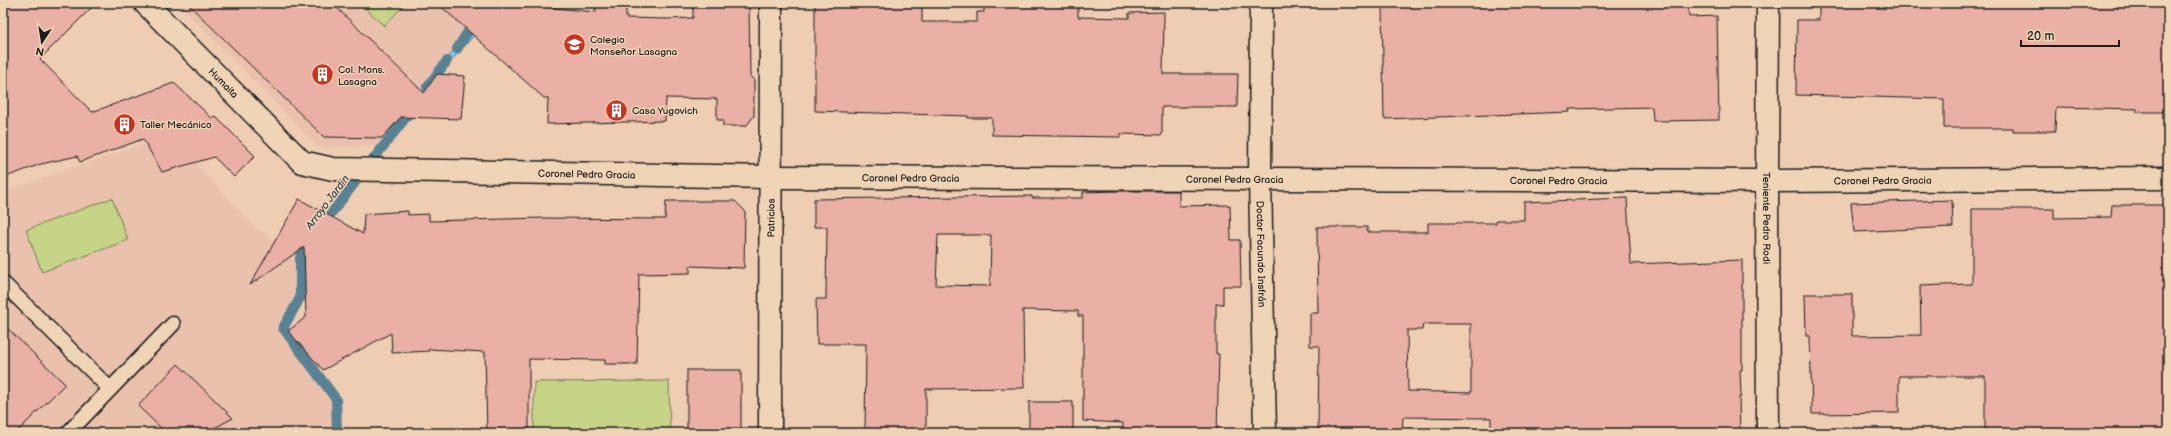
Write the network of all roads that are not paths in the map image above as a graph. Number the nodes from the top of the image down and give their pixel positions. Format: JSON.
{"nodes":[{"id":1,"x":145,"y":3,"type":"edge"},
{"id":2,"x":771,"y":3,"type":"edge"},
{"id":3,"x":1261,"y":3,"type":"edge"},
{"id":4,"x":1768,"y":3,"type":"edge"},
{"id":5,"x":302,"y":162,"type":"joint"},
{"id":6,"x":769,"y":177,"type":"junction"},
{"id":7,"x":1260,"y":178,"type":"junction"},
{"id":8,"x":2168,"y":178,"type":"edge"},
{"id":9,"x":1766,"y":181,"type":"junction"},
{"id":10,"x":3,"y":283,"type":"edge"},
{"id":11,"x":173,"y":324,"type":"dead end"},
{"id":12,"x":110,"y":389,"type":"junction"},
{"id":13,"x":68,"y":433,"type":"edge"},
{"id":14,"x":770,"y":433,"type":"edge"},
{"id":15,"x":1265,"y":433,"type":"edge"},
{"id":16,"x":1768,"y":433,"type":"edge"}],
"edges":[{"from":1,"to":5,"type":"street","name":"Humaita"},
{"from":2,"to":6,"type":"street","name":"Patricios"},
{"from":3,"to":7,"type":"street","name":"Doctor Facundo Insfrán"},
{"from":4,"to":9,"type":"street","name":"Teniente Pedro Rodi"},
{"from":5,"to":6,"type":"street","name":"Coronel Pedro Gracia"},
{"from":6,"to":7,"type":"street","name":"Coronel Pedro Gracia"},
{"from":6,"to":14,"type":"street","name":"Patricios"},
{"from":7,"to":9,"type":"street","name":"Coronel Pedro Gracia"},
{"from":7,"to":15,"type":"street","name":"Doctor Facundo Insfrán"},
{"from":8,"to":9,"type":"street","name":"Coronel Pedro Gracia"},
{"from":9,"to":16,"type":"street","name":"Teniente Pedro Rodi"},
{"from":10,"to":12,"type":"lane"},
{"from":11,"to":12,"type":"lane"},
{"from":12,"to":13,"type":"lane"}]}
